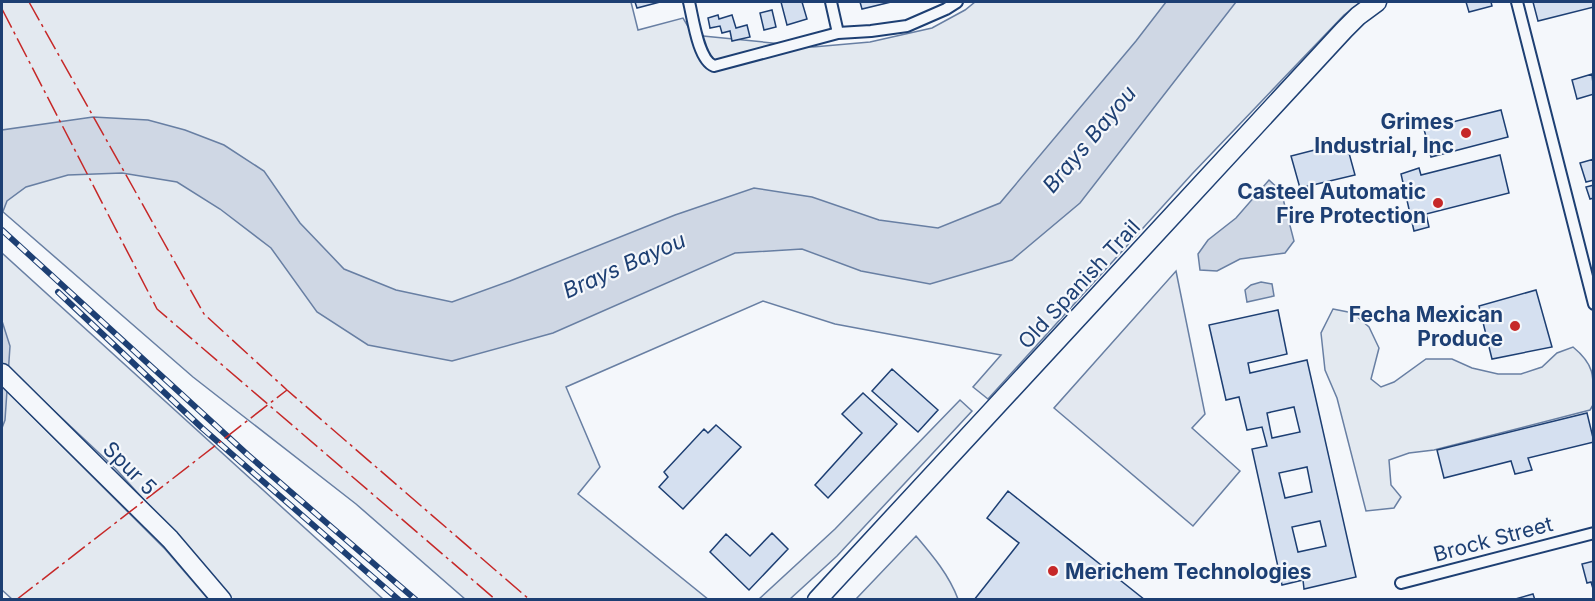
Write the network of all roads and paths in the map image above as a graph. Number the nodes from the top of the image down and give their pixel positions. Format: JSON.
{"nodes":[{"id":1,"x":689,"y":2,"type":"edge"},
{"id":2,"x":831,"y":2,"type":"edge"},
{"id":3,"x":957,"y":2,"type":"edge"},
{"id":4,"x":1377,"y":2,"type":"edge"},
{"id":5,"x":1517,"y":2,"type":"edge"},
{"id":6,"x":838,"y":33,"type":"junction"},
{"id":7,"x":1593,"y":304,"type":"edge"},
{"id":8,"x":2,"y":373,"type":"edge"},
{"id":9,"x":1593,"y":533,"type":"edge"},
{"id":10,"x":1401,"y":584,"type":"dead end"},
{"id":11,"x":222,"y":600,"type":"edge"},
{"id":12,"x":817,"y":600,"type":"edge"}],
"edges":[{"from":1,"to":6,"type":"street"},
{"from":2,"to":6,"type":"street"},
{"from":3,"to":6,"type":"street"},
{"from":4,"to":12,"type":"main road","name":"Old Spanish Trail"},
{"from":5,"to":7,"type":"street"},
{"from":8,"to":11,"type":"main road","name":"Spur 5","number":"Spur 5"},
{"from":9,"to":10,"type":"street","name":"Brock Street"}]}
